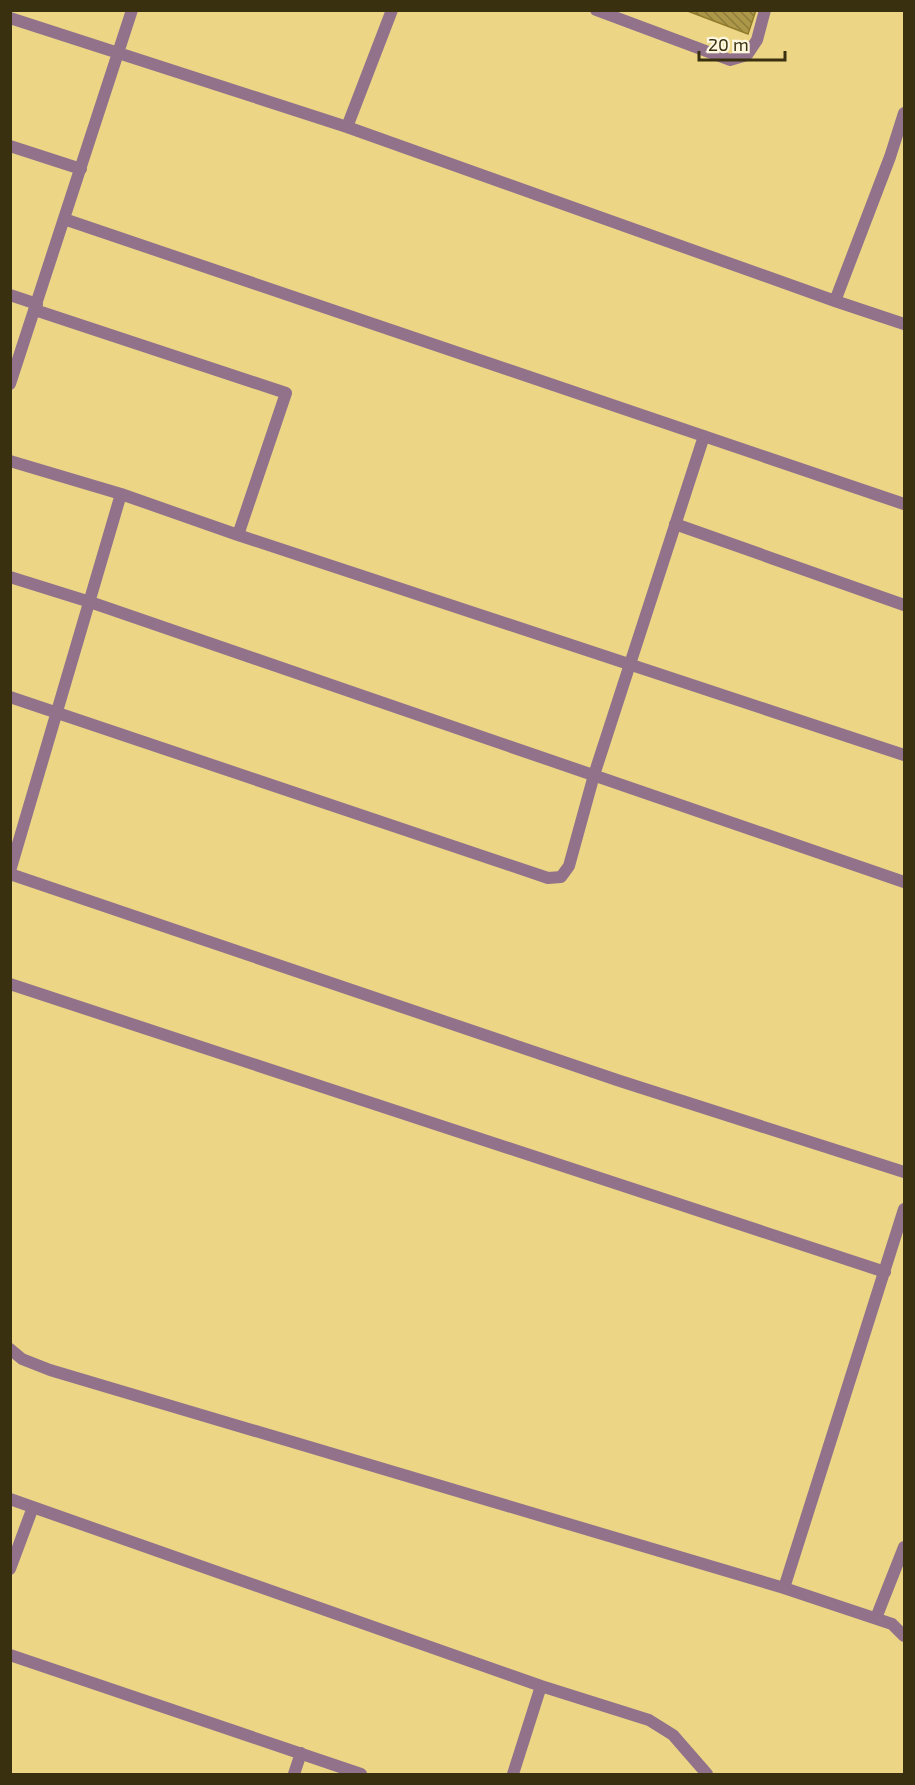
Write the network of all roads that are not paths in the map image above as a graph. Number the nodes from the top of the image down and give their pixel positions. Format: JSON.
{"nodes":[{"id":1,"x":132,"y":10,"type":"edge"},
{"id":2,"x":392,"y":10,"type":"edge"},
{"id":3,"x":596,"y":10,"type":"edge"},
{"id":4,"x":765,"y":10,"type":"edge"},
{"id":5,"x":10,"y":18,"type":"edge"},
{"id":6,"x":119,"y":53,"type":"junction"},
{"id":7,"x":904,"y":113,"type":"edge"},
{"id":8,"x":347,"y":127,"type":"junction"},
{"id":9,"x":10,"y":146,"type":"edge"},
{"id":10,"x":81,"y":169,"type":"junction"},
{"id":11,"x":64,"y":219,"type":"junction"},
{"id":12,"x":10,"y":295,"type":"edge"},
{"id":13,"x":835,"y":301,"type":"junction"},
{"id":14,"x":36,"y":307,"type":"junction"},
{"id":15,"x":904,"y":324,"type":"edge"},
{"id":16,"x":10,"y":384,"type":"edge"},
{"id":17,"x":704,"y":436,"type":"junction"},
{"id":18,"x":10,"y":461,"type":"edge"},
{"id":19,"x":122,"y":494,"type":"junction"},
{"id":20,"x":904,"y":504,"type":"edge"},
{"id":21,"x":675,"y":524,"type":"junction"},
{"id":22,"x":238,"y":535,"type":"junction"},
{"id":23,"x":10,"y":577,"type":"edge"},
{"id":24,"x":90,"y":602,"type":"junction"},
{"id":25,"x":904,"y":605,"type":"edge"},
{"id":26,"x":630,"y":665,"type":"junction"},
{"id":27,"x":10,"y":697,"type":"edge"},
{"id":28,"x":57,"y":712,"type":"junction"},
{"id":29,"x":904,"y":755,"type":"edge"},
{"id":30,"x":594,"y":775,"type":"junction"},
{"id":31,"x":10,"y":872,"type":"edge"},
{"id":32,"x":904,"y":882,"type":"edge"},
{"id":33,"x":10,"y":984,"type":"edge"},
{"id":34,"x":904,"y":1172,"type":"edge"},
{"id":35,"x":904,"y":1209,"type":"edge"},
{"id":36,"x":885,"y":1272,"type":"junction"},
{"id":37,"x":10,"y":1349,"type":"edge"},
{"id":38,"x":10,"y":1500,"type":"edge"},
{"id":39,"x":33,"y":1507,"type":"junction"},
{"id":40,"x":904,"y":1548,"type":"edge"},
{"id":41,"x":10,"y":1569,"type":"edge"},
{"id":42,"x":784,"y":1588,"type":"junction"},
{"id":43,"x":876,"y":1618,"type":"junction"},
{"id":44,"x":904,"y":1636,"type":"edge"},
{"id":45,"x":10,"y":1655,"type":"edge"},
{"id":46,"x":541,"y":1686,"type":"junction"},
{"id":47,"x":301,"y":1753,"type":"junction"},
{"id":48,"x":704,"y":1773,"type":"edge"},
{"id":49,"x":294,"y":1774,"type":"edge"},
{"id":50,"x":361,"y":1774,"type":"edge"},
{"id":51,"x":513,"y":1774,"type":"edge"}],
"edges":[{"from":1,"to":6,"type":"street"},
{"from":2,"to":8,"type":"street"},
{"from":3,"to":4,"type":"street"},
{"from":5,"to":6,"type":"street"},
{"from":6,"to":8,"type":"street"},
{"from":6,"to":10,"type":"street"},
{"from":7,"to":13,"type":"street"},
{"from":8,"to":13,"type":"street"},
{"from":9,"to":10,"type":"street"},
{"from":10,"to":11,"type":"street"},
{"from":11,"to":14,"type":"street"},
{"from":11,"to":17,"type":"street"},
{"from":12,"to":14,"type":"street"},
{"from":13,"to":15,"type":"street"},
{"from":14,"to":16,"type":"street"},
{"from":14,"to":22,"type":"street"},
{"from":17,"to":20,"type":"street"},
{"from":17,"to":21,"type":"street"},
{"from":18,"to":19,"type":"street"},
{"from":19,"to":22,"type":"street"},
{"from":19,"to":24,"type":"street"},
{"from":21,"to":25,"type":"street"},
{"from":21,"to":26,"type":"street"},
{"from":22,"to":26,"type":"street"},
{"from":23,"to":24,"type":"street"},
{"from":24,"to":28,"type":"street"},
{"from":24,"to":30,"type":"street"},
{"from":26,"to":29,"type":"street"},
{"from":26,"to":30,"type":"street"},
{"from":27,"to":28,"type":"street"},
{"from":28,"to":30,"type":"street"},
{"from":28,"to":31,"type":"street"},
{"from":30,"to":32,"type":"street"},
{"from":31,"to":34,"type":"street"},
{"from":33,"to":36,"type":"street"},
{"from":35,"to":36,"type":"street"},
{"from":36,"to":42,"type":"street"},
{"from":37,"to":42,"type":"street"},
{"from":38,"to":39,"type":"street"},
{"from":39,"to":41,"type":"street"},
{"from":39,"to":46,"type":"street"},
{"from":40,"to":43,"type":"street"},
{"from":42,"to":43,"type":"street"},
{"from":43,"to":44,"type":"street"},
{"from":45,"to":47,"type":"street"},
{"from":46,"to":48,"type":"street"},
{"from":46,"to":51,"type":"street"},
{"from":47,"to":49,"type":"street"},
{"from":47,"to":50,"type":"street"}]}
